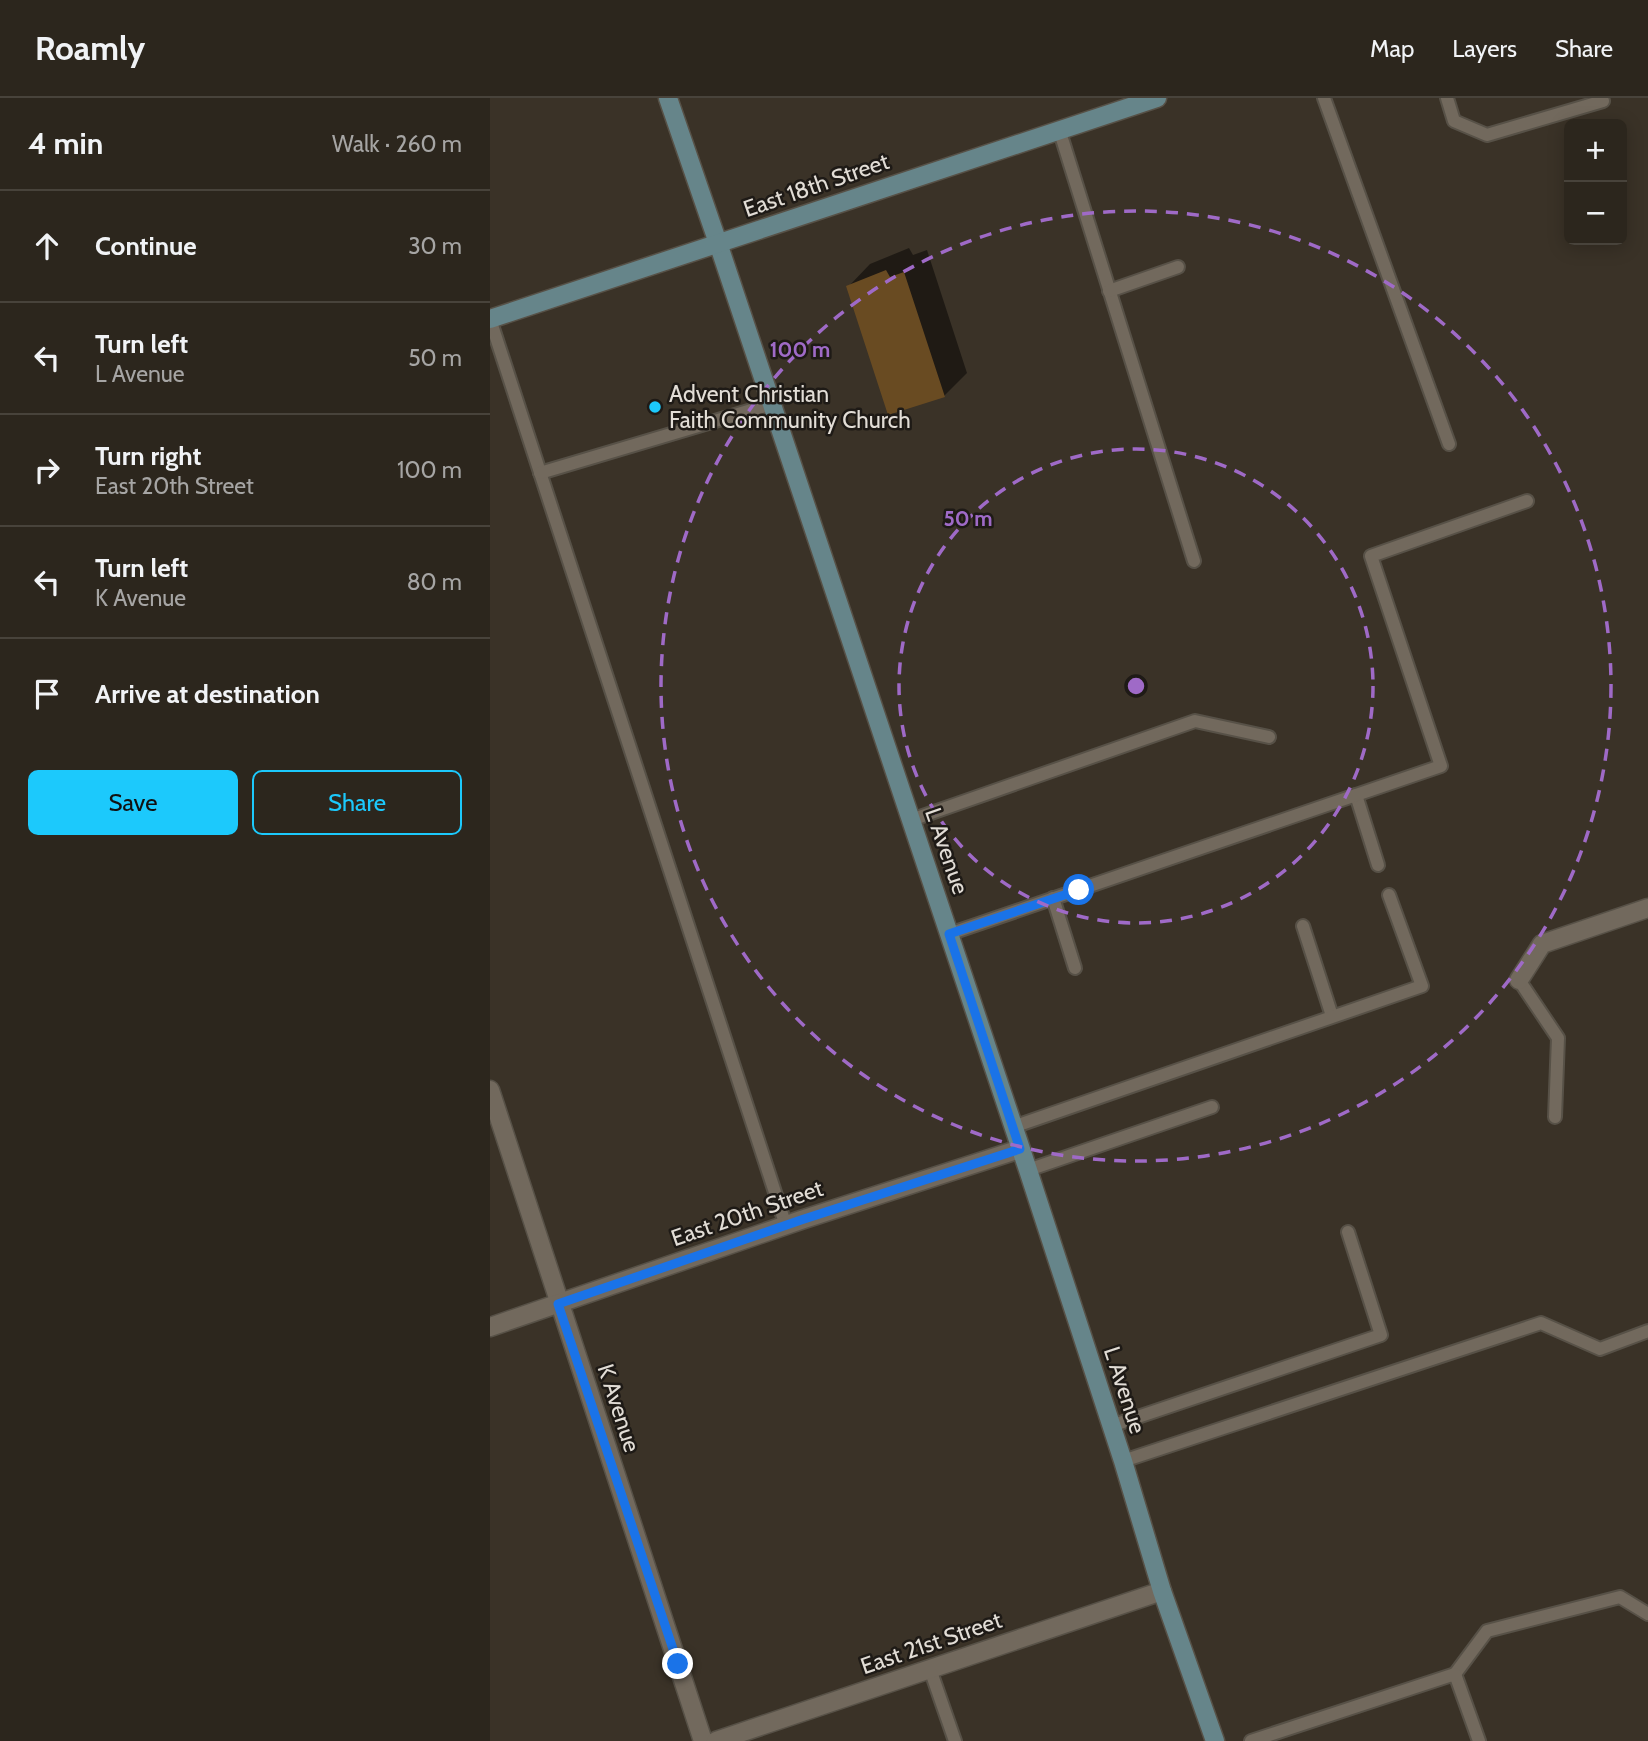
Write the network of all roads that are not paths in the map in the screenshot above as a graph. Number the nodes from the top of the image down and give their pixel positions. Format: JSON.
{"nodes":[{"id":1,"x":668,"y":98,"type":"edge"},
{"id":2,"x":1157,"y":98,"type":"edge"},
{"id":3,"x":1324,"y":98,"type":"edge"},
{"id":4,"x":1447,"y":98,"type":"edge"},
{"id":5,"x":1603,"y":100,"type":"dead end"},
{"id":6,"x":1059,"y":129,"type":"junction"},
{"id":7,"x":718,"y":243,"type":"junction"},
{"id":8,"x":1178,"y":267,"type":"dead end"},
{"id":9,"x":1110,"y":291,"type":"junction"},
{"id":10,"x":490,"y":319,"type":"edge"},
{"id":11,"x":772,"y":404,"type":"junction"},
{"id":12,"x":1449,"y":444,"type":"dead end"},
{"id":13,"x":540,"y":472,"type":"junction"},
{"id":14,"x":1527,"y":501,"type":"dead end"},
{"id":15,"x":1194,"y":561,"type":"dead end"},
{"id":16,"x":1269,"y":737,"type":"dead end"},
{"id":17,"x":1356,"y":795,"type":"junction"},
{"id":18,"x":911,"y":820,"type":"junction"},
{"id":19,"x":1378,"y":864,"type":"dead end"},
{"id":20,"x":1388,"y":895,"type":"dead end"},
{"id":21,"x":1053,"y":898,"type":"junction"},
{"id":22,"x":1648,"y":908,"type":"edge"},
{"id":23,"x":1303,"y":926,"type":"dead end"},
{"id":24,"x":949,"y":934,"type":"junction"},
{"id":25,"x":1075,"y":968,"type":"dead end"},
{"id":26,"x":1519,"y":980,"type":"joint"},
{"id":27,"x":1332,"y":1016,"type":"junction"},
{"id":28,"x":490,"y":1090,"type":"edge"},
{"id":29,"x":1212,"y":1107,"type":"dead end"},
{"id":30,"x":1555,"y":1117,"type":"dead end"},
{"id":31,"x":1013,"y":1127,"type":"junction"},
{"id":32,"x":1020,"y":1149,"type":"junction"},
{"id":33,"x":1028,"y":1170,"type":"junction"},
{"id":34,"x":786,"y":1226,"type":"junction"},
{"id":35,"x":1348,"y":1232,"type":"dead end"},
{"id":36,"x":558,"y":1304,"type":"junction"},
{"id":37,"x":490,"y":1327,"type":"edge"},
{"id":38,"x":1648,"y":1331,"type":"edge"},
{"id":39,"x":1111,"y":1426,"type":"junction"},
{"id":40,"x":1123,"y":1461,"type":"junction"},
{"id":41,"x":1162,"y":1591,"type":"junction"},
{"id":42,"x":1648,"y":1614,"type":"edge"},
{"id":43,"x":930,"y":1669,"type":"junction"},
{"id":44,"x":1455,"y":1674,"type":"junction"},
{"id":45,"x":703,"y":1741,"type":"edge"},
{"id":46,"x":716,"y":1741,"type":"edge"},
{"id":47,"x":955,"y":1741,"type":"edge"},
{"id":48,"x":1215,"y":1741,"type":"edge"},
{"id":49,"x":1251,"y":1741,"type":"edge"},
{"id":50,"x":1479,"y":1741,"type":"edge"}],
"edges":[{"from":1,"to":7,"type":"street","name":"L Avenue"},
{"from":2,"to":6,"type":"street","name":"East 18th Street"},
{"from":3,"to":12,"type":"lane"},
{"from":4,"to":5,"type":"lane"},
{"from":6,"to":7,"type":"street","name":"East 18th Street"},
{"from":6,"to":9,"type":"lane"},
{"from":7,"to":10,"type":"street","name":"East 18th Street"},
{"from":7,"to":11,"type":"street","name":"L Avenue"},
{"from":8,"to":9,"type":"lane"},
{"from":9,"to":15,"type":"lane"},
{"from":10,"to":13,"type":"lane"},
{"from":11,"to":13,"type":"lane"},
{"from":11,"to":18,"type":"street","name":"L Avenue"},
{"from":13,"to":34,"type":"lane"},
{"from":14,"to":17,"type":"lane"},
{"from":16,"to":18,"type":"lane"},
{"from":17,"to":19,"type":"lane"},
{"from":17,"to":21,"type":"lane"},
{"from":18,"to":24,"type":"street","name":"L Avenue"},
{"from":20,"to":27,"type":"lane"},
{"from":21,"to":24,"type":"lane"},
{"from":21,"to":25,"type":"lane"},
{"from":22,"to":26,"type":"street"},
{"from":23,"to":27,"type":"lane"},
{"from":24,"to":31,"type":"street","name":"L Avenue"},
{"from":26,"to":30,"type":"lane"},
{"from":27,"to":31,"type":"lane"},
{"from":28,"to":36,"type":"street","name":"K Avenue"},
{"from":29,"to":33,"type":"lane"},
{"from":31,"to":32,"type":"street","name":"L Avenue"},
{"from":32,"to":33,"type":"street","name":"L Avenue"},
{"from":32,"to":34,"type":"street","name":"East 20th Street"},
{"from":33,"to":39,"type":"street","name":"L Avenue"},
{"from":34,"to":36,"type":"street","name":"East 20th Street"},
{"from":35,"to":39,"type":"lane"},
{"from":36,"to":37,"type":"street","name":"East 20th Street"},
{"from":36,"to":45,"type":"street","name":"K Avenue"},
{"from":38,"to":40,"type":"lane"},
{"from":39,"to":40,"type":"street","name":"L Avenue"},
{"from":40,"to":41,"type":"street","name":"L Avenue"},
{"from":41,"to":43,"type":"street","name":"East 21st Street"},
{"from":41,"to":48,"type":"street","name":"L Avenue"},
{"from":42,"to":44,"type":"lane"},
{"from":43,"to":46,"type":"street","name":"East 21st Street"},
{"from":43,"to":47,"type":"lane"},
{"from":44,"to":49,"type":"lane"},
{"from":44,"to":50,"type":"lane"}]}
